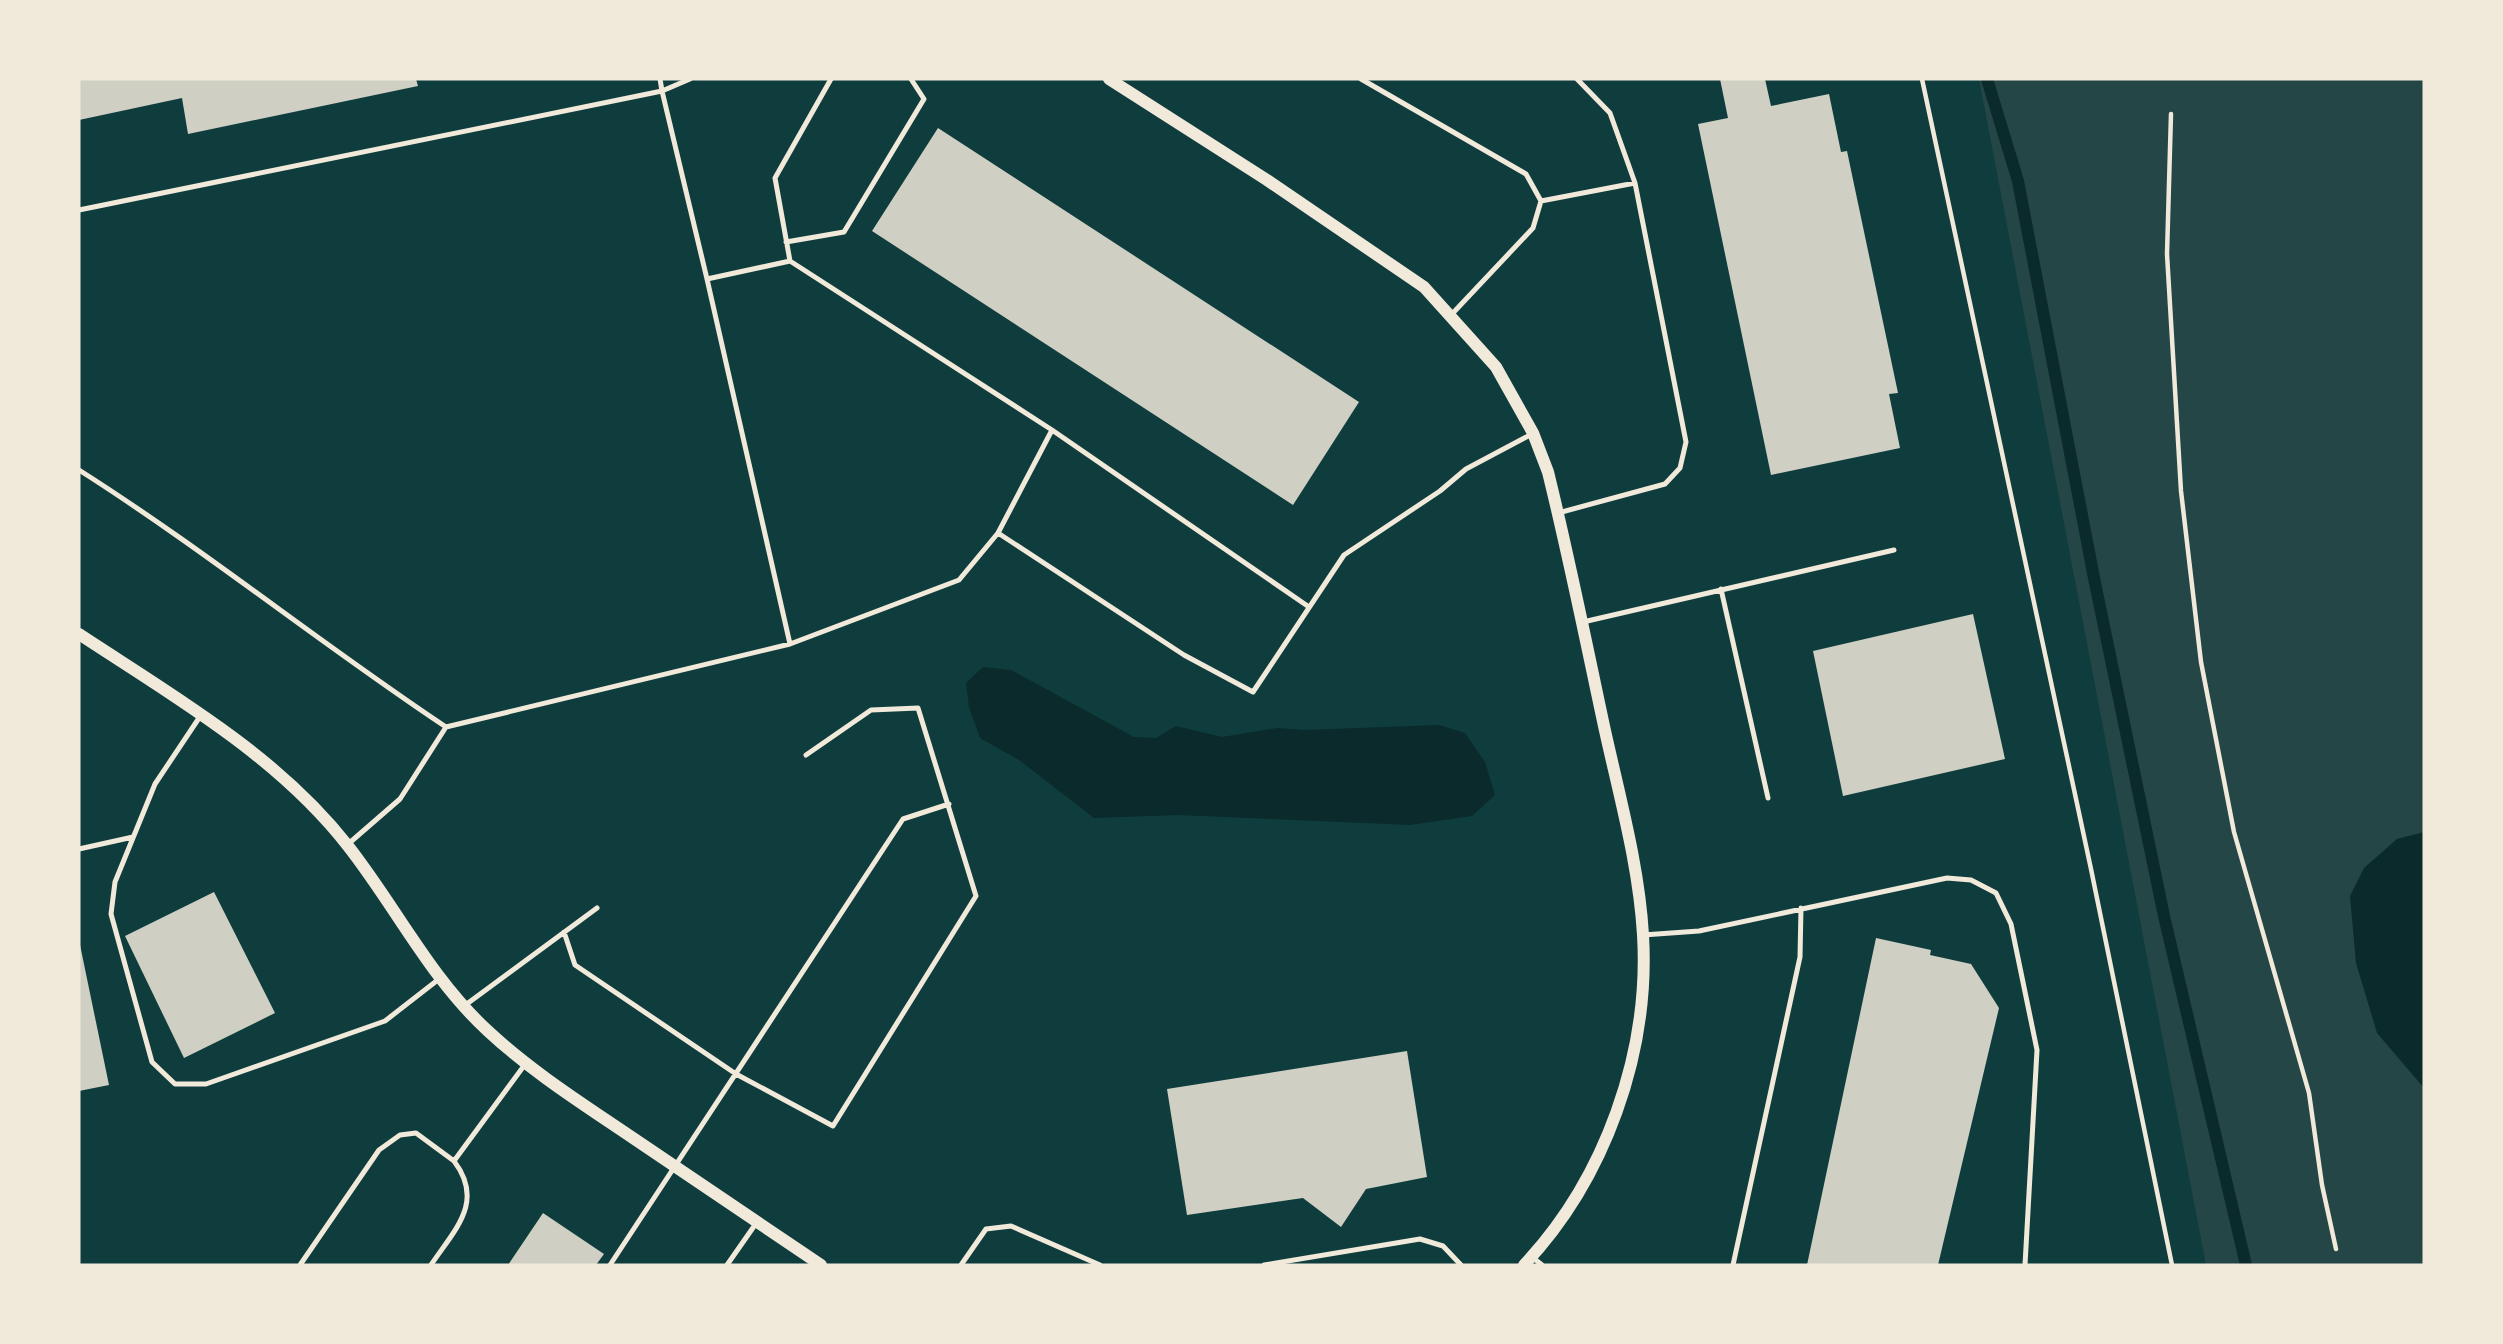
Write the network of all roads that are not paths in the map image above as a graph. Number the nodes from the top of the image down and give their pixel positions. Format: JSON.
{"nodes":[{"id":1,"x":660,"y":79,"type":"edge"},
{"id":2,"x":690,"y":79,"type":"edge"},
{"id":3,"x":831,"y":79,"type":"edge"},
{"id":4,"x":911,"y":79,"type":"edge"},
{"id":5,"x":1109,"y":79,"type":"edge"},
{"id":6,"x":1361,"y":79,"type":"edge"},
{"id":7,"x":1577,"y":79,"type":"edge"},
{"id":8,"x":663,"y":91,"type":"junction"},
{"id":9,"x":1635,"y":183,"type":"junction"},
{"id":10,"x":1541,"y":201,"type":"junction"},
{"id":11,"x":79,"y":210,"type":"edge"},
{"id":12,"x":786,"y":242,"type":"junction"},
{"id":13,"x":790,"y":261,"type":"junction"},
{"id":14,"x":707,"y":279,"type":"junction"},
{"id":15,"x":1452,"y":314,"type":"junction"},
{"id":16,"x":1052,"y":430,"type":"junction"},
{"id":17,"x":1533,"y":433,"type":"junction"},
{"id":18,"x":79,"y":470,"type":"edge"},
{"id":19,"x":1558,"y":513,"type":"junction"},
{"id":20,"x":998,"y":533,"type":"junction"},
{"id":21,"x":1894,"y":550,"type":"dead end"},
{"id":22,"x":1721,"y":589,"type":"junction"},
{"id":23,"x":1310,"y":607,"type":"junction"},
{"id":24,"x":1582,"y":622,"type":"junction"},
{"id":25,"x":79,"y":634,"type":"edge"},
{"id":26,"x":789,"y":644,"type":"junction"},
{"id":27,"x":201,"y":715,"type":"junction"},
{"id":28,"x":446,"y":726,"type":"junction"},
{"id":29,"x":806,"y":755,"type":"dead end"},
{"id":30,"x":1768,"y":798,"type":"dead end"},
{"id":31,"x":949,"y":804,"type":"junction"},
{"id":32,"x":133,"y":837,"type":"junction"},
{"id":33,"x":347,"y":845,"type":"junction"},
{"id":34,"x":79,"y":849,"type":"edge"},
{"id":35,"x":597,"y":908,"type":"dead end"},
{"id":36,"x":1801,"y":908,"type":"junction"},
{"id":37,"x":564,"y":932,"type":"junction"},
{"id":38,"x":1643,"y":935,"type":"junction"},
{"id":39,"x":439,"y":979,"type":"junction"},
{"id":40,"x":463,"y":1007,"type":"junction"},
{"id":41,"x":526,"y":1063,"type":"junction"},
{"id":42,"x":736,"y":1074,"type":"junction"},
{"id":43,"x":454,"y":1161,"type":"junction"},
{"id":44,"x":676,"y":1167,"type":"junction"},
{"id":45,"x":757,"y":1222,"type":"junction"},
{"id":46,"x":1533,"y":1262,"type":"edge"},
{"id":47,"x":300,"y":1265,"type":"edge"},
{"id":48,"x":431,"y":1265,"type":"edge"},
{"id":49,"x":610,"y":1265,"type":"edge"},
{"id":50,"x":727,"y":1265,"type":"edge"},
{"id":51,"x":821,"y":1265,"type":"edge"},
{"id":52,"x":961,"y":1265,"type":"edge"},
{"id":53,"x":1100,"y":1265,"type":"edge"},
{"id":54,"x":1264,"y":1265,"type":"edge"},
{"id":55,"x":1461,"y":1265,"type":"edge"},
{"id":56,"x":1733,"y":1265,"type":"edge"},
{"id":57,"x":2025,"y":1265,"type":"edge"}],
"edges":[{"from":1,"to":8,"type":"lane"},
{"from":2,"to":8,"type":"lane"},
{"from":3,"to":12,"type":"lane"},
{"from":4,"to":12,"type":"lane"},
{"from":5,"to":15,"type":"street"},
{"from":6,"to":10,"type":"lane"},
{"from":7,"to":9,"type":"lane"},
{"from":8,"to":11,"type":"lane"},
{"from":8,"to":14,"type":"lane"},
{"from":9,"to":10,"type":"lane"},
{"from":9,"to":19,"type":"lane"},
{"from":10,"to":15,"type":"lane"},
{"from":12,"to":13,"type":"lane"},
{"from":13,"to":14,"type":"lane"},
{"from":13,"to":16,"type":"lane"},
{"from":14,"to":26,"type":"lane"},
{"from":15,"to":17,"type":"street"},
{"from":16,"to":20,"type":"lane"},
{"from":16,"to":23,"type":"lane"},
{"from":17,"to":19,"type":"street"},
{"from":17,"to":23,"type":"lane"},
{"from":18,"to":28,"type":"lane"},
{"from":19,"to":24,"type":"street"},
{"from":20,"to":23,"type":"lane"},
{"from":20,"to":26,"type":"lane"},
{"from":21,"to":22,"type":"lane"},
{"from":22,"to":24,"type":"lane"},
{"from":22,"to":30,"type":"lane"},
{"from":24,"to":38,"type":"street"},
{"from":25,"to":27,"type":"street"},
{"from":26,"to":28,"type":"lane"},
{"from":27,"to":32,"type":"lane"},
{"from":27,"to":33,"type":"street"},
{"from":28,"to":33,"type":"lane"},
{"from":29,"to":31,"type":"lane"},
{"from":31,"to":42,"type":"lane"},
{"from":31,"to":42,"type":"lane"},
{"from":32,"to":34,"type":"lane"},
{"from":32,"to":39,"type":"lane"},
{"from":33,"to":39,"type":"street"},
{"from":35,"to":37,"type":"lane"},
{"from":36,"to":38,"type":"lane"},
{"from":36,"to":56,"type":"lane"},
{"from":36,"to":57,"type":"lane"},
{"from":37,"to":40,"type":"lane"},
{"from":37,"to":42,"type":"lane"},
{"from":38,"to":46,"type":"street"},
{"from":39,"to":40,"type":"street"},
{"from":40,"to":41,"type":"street"},
{"from":41,"to":43,"type":"lane"},
{"from":41,"to":44,"type":"street"},
{"from":42,"to":44,"type":"lane"},
{"from":43,"to":47,"type":"lane"},
{"from":43,"to":48,"type":"lane"},
{"from":44,"to":45,"type":"street"},
{"from":44,"to":49,"type":"lane"},
{"from":45,"to":50,"type":"lane"},
{"from":45,"to":51,"type":"street"},
{"from":52,"to":53,"type":"lane"},
{"from":54,"to":55,"type":"lane"}]}
